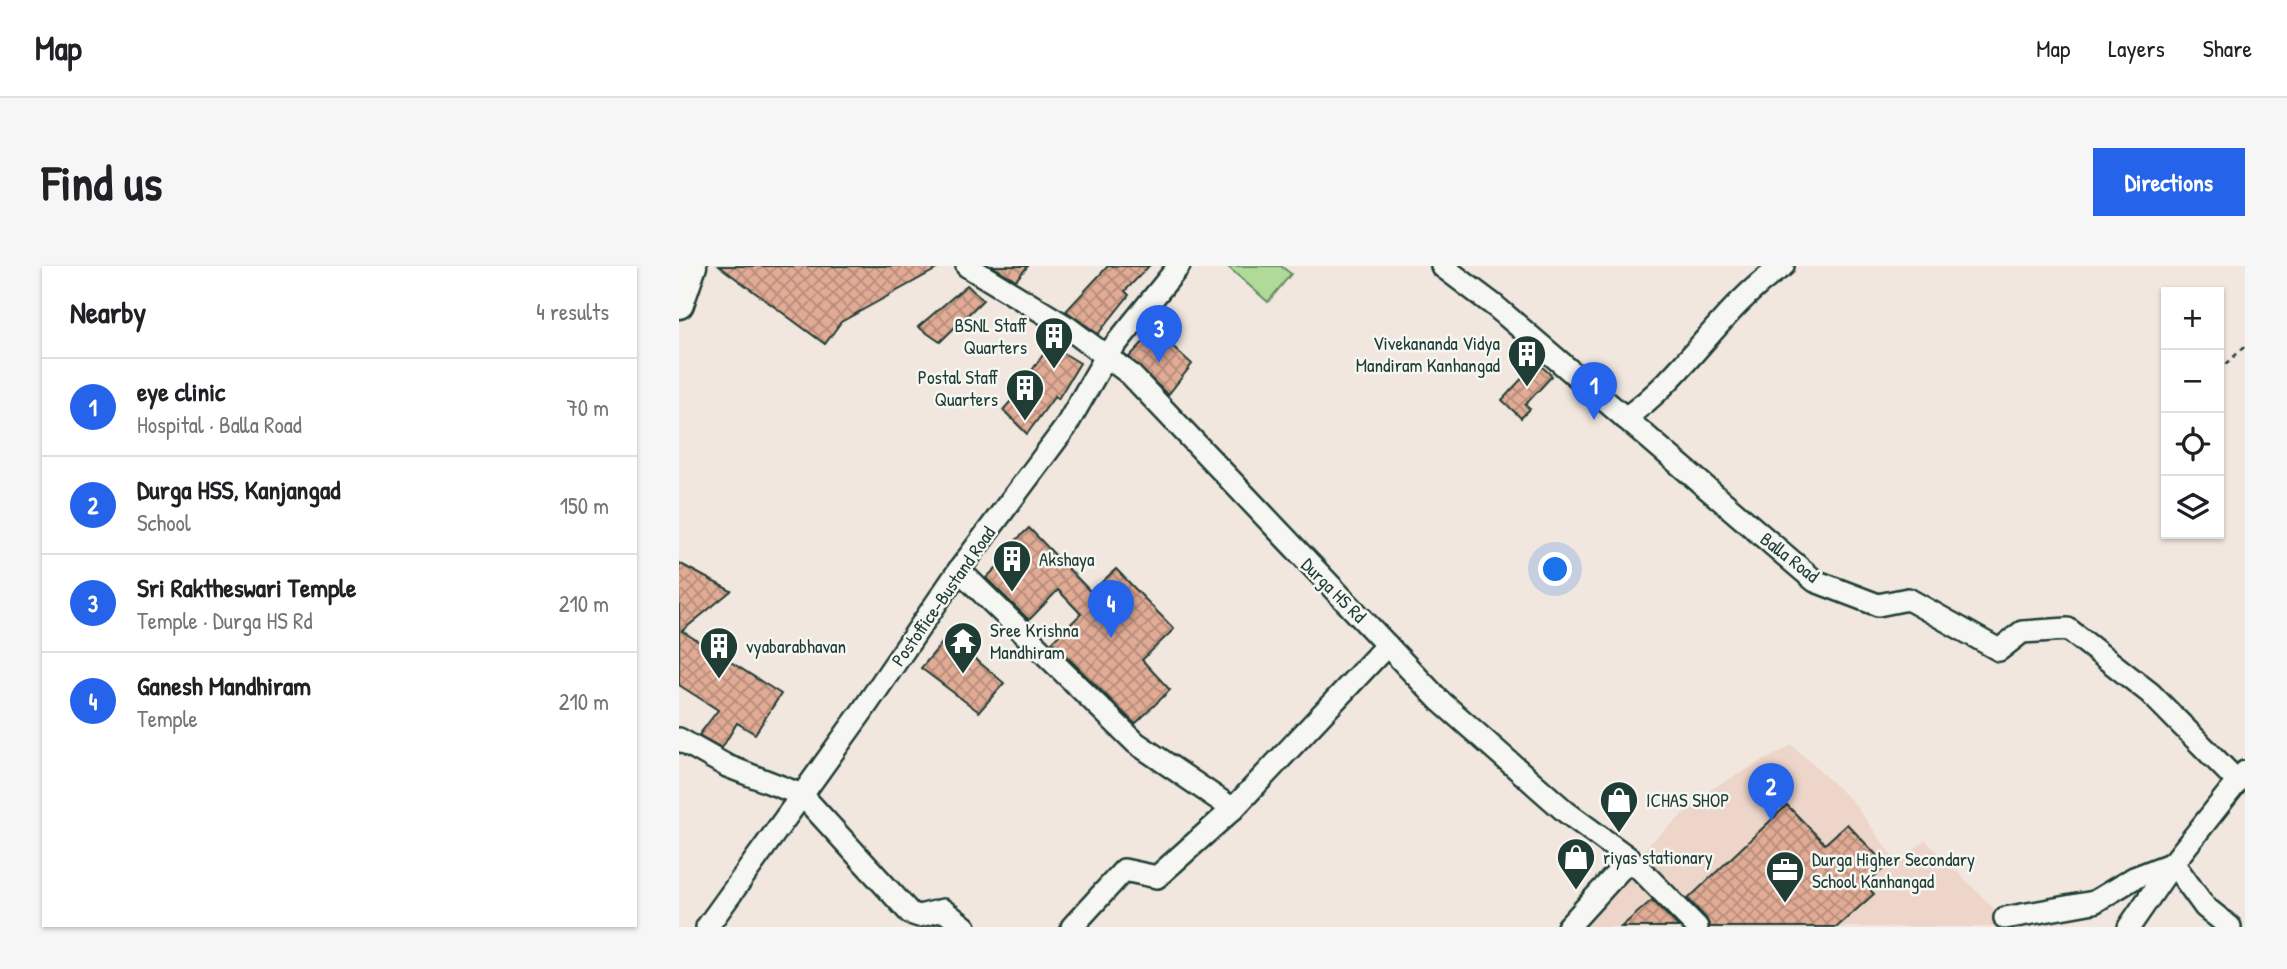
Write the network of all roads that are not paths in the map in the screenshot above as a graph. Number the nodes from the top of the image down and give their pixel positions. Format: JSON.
{"nodes":[{"id":1,"x":692,"y":266,"type":"edge"},
{"id":2,"x":967,"y":266,"type":"edge"},
{"id":3,"x":1179,"y":266,"type":"edge"},
{"id":4,"x":1442,"y":266,"type":"edge"},
{"id":5,"x":1783,"y":266,"type":"edge"},
{"id":6,"x":679,"y":304,"type":"edge"},
{"id":7,"x":1107,"y":355,"type":"junction"},
{"id":8,"x":1625,"y":418,"type":"junction"},
{"id":9,"x":959,"y":570,"type":"junction"},
{"id":10,"x":1387,"y":645,"type":"junction"},
{"id":11,"x":679,"y":738,"type":"edge"},
{"id":12,"x":2241,"y":776,"type":"edge"},
{"id":13,"x":802,"y":795,"type":"junction"},
{"id":14,"x":1233,"y":809,"type":"junction"},
{"id":15,"x":1630,"y":859,"type":"junction"},
{"id":16,"x":2173,"y":863,"type":"junction"},
{"id":17,"x":2005,"y":918,"type":"dead end"},
{"id":18,"x":707,"y":927,"type":"edge"},
{"id":19,"x":965,"y":927,"type":"edge"},
{"id":20,"x":1072,"y":927,"type":"edge"},
{"id":21,"x":1568,"y":927,"type":"edge"},
{"id":22,"x":1697,"y":927,"type":"edge"},
{"id":23,"x":2129,"y":927,"type":"edge"},
{"id":24,"x":2230,"y":927,"type":"edge"}],
"edges":[{"from":1,"to":6,"type":"main road"},
{"from":2,"to":7,"type":"street","name":"Durga HS Rd"},
{"from":3,"to":7,"type":"street","name":"Postoffice-Bustand Road"},
{"from":4,"to":8,"type":"street","name":"Balla Road"},
{"from":5,"to":8,"type":"street"},
{"from":7,"to":9,"type":"street","name":"Postoffice-Bustand Road"},
{"from":7,"to":10,"type":"street","name":"Durga HS Rd"},
{"from":8,"to":12,"type":"street","name":"Balla Road"},
{"from":9,"to":13,"type":"street","name":"Postoffice-Bustand Road"},
{"from":9,"to":14,"type":"street"},
{"from":10,"to":14,"type":"street"},
{"from":10,"to":15,"type":"street","name":"Durga HS Rd"},
{"from":11,"to":13,"type":"street"},
{"from":12,"to":16,"type":"street"},
{"from":13,"to":18,"type":"street","name":"Postoffice-Bustand Road"},
{"from":13,"to":19,"type":"street"},
{"from":14,"to":20,"type":"street"},
{"from":15,"to":21,"type":"street"},
{"from":15,"to":22,"type":"street","name":"Durga HS Rd"},
{"from":16,"to":17,"type":"street"},
{"from":16,"to":23,"type":"street"},
{"from":16,"to":24,"type":"street"}]}
